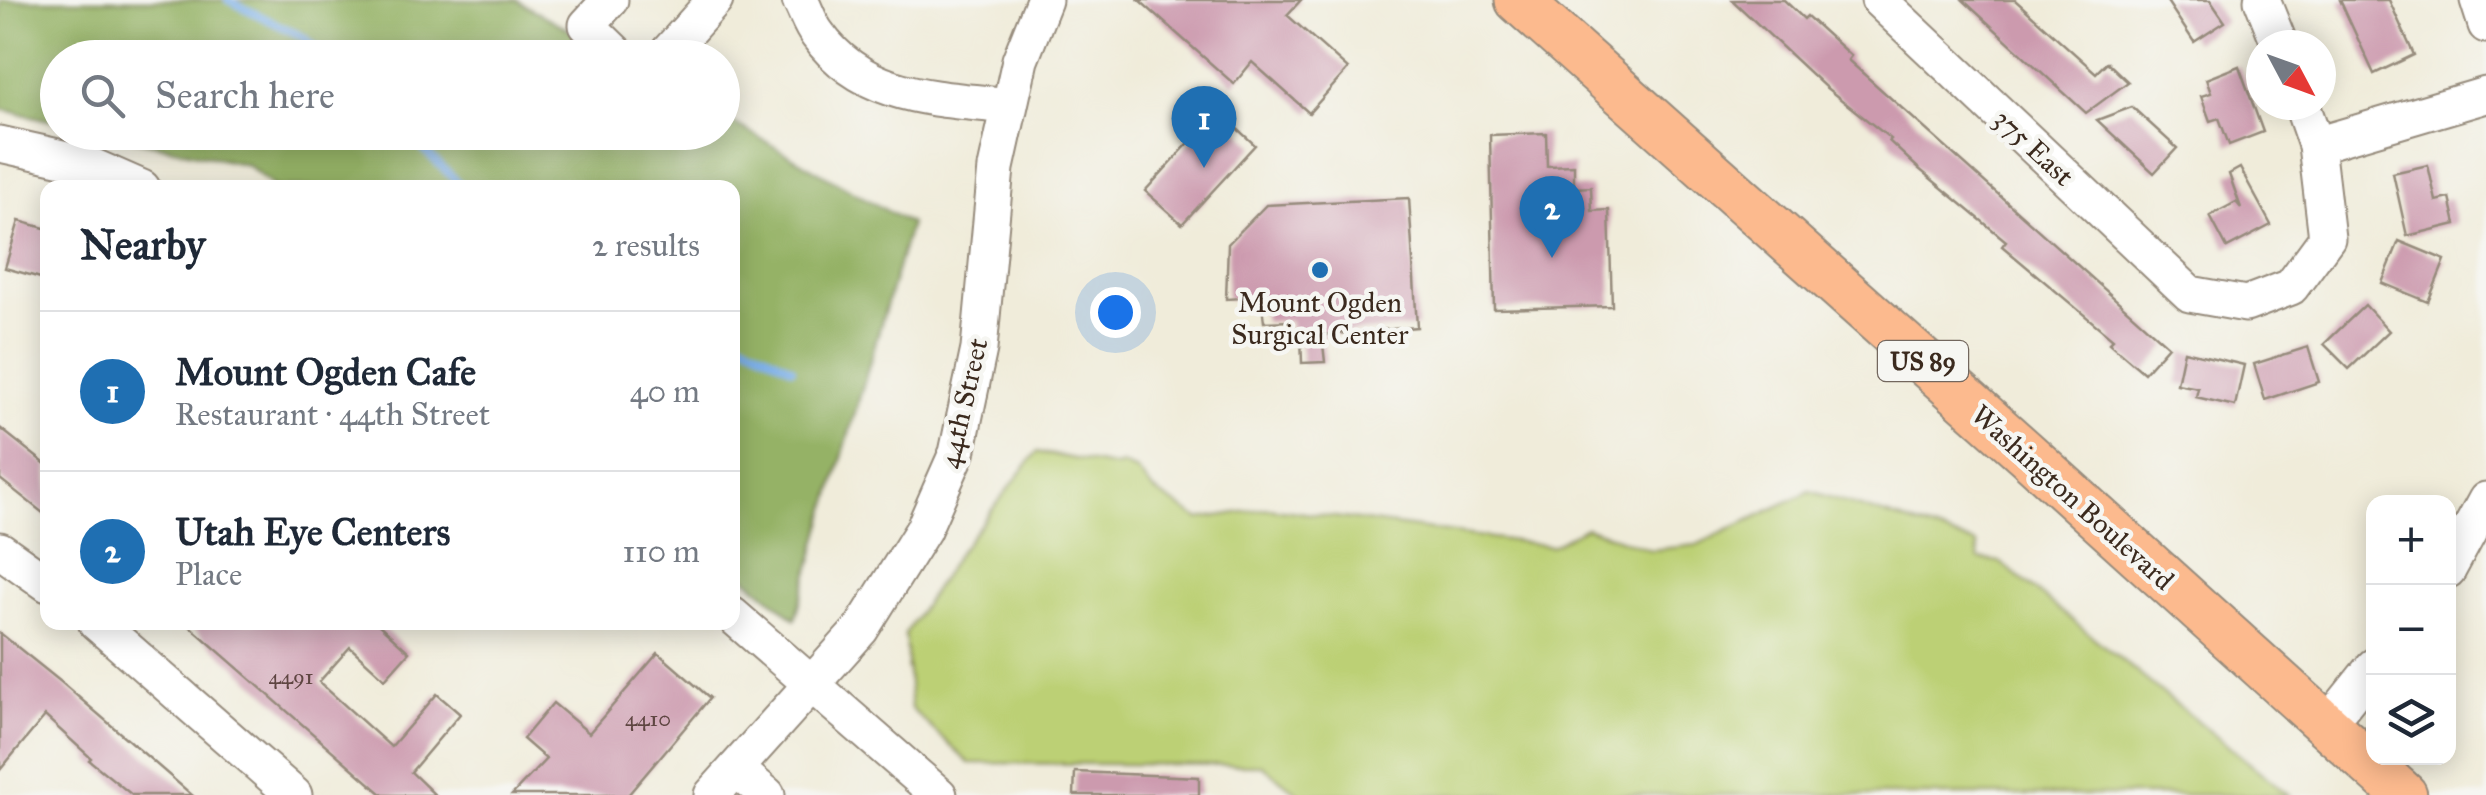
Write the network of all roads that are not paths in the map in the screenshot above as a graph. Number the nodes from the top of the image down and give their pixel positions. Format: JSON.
{"nodes":[{"id":1,"x":610,"y":0,"type":"edge"},
{"id":2,"x":715,"y":0,"type":"edge"},
{"id":3,"x":800,"y":0,"type":"edge"},
{"id":4,"x":1044,"y":0,"type":"edge"},
{"id":5,"x":1518,"y":0,"type":"edge"},
{"id":6,"x":2262,"y":0,"type":"edge"},
{"id":7,"x":2478,"y":0,"type":"edge"},
{"id":8,"x":1882,"y":1,"type":"edge"},
{"id":9,"x":2486,"y":25,"type":"edge"},
{"id":10,"x":2274,"y":30,"type":"edge"},
{"id":11,"x":602,"y":40,"type":"edge"},
{"id":12,"x":678,"y":40,"type":"edge"},
{"id":13,"x":2486,"y":95,"type":"edge"},
{"id":14,"x":1010,"y":106,"type":"junction"},
{"id":15,"x":2307,"y":120,"type":"edge"},
{"id":16,"x":0,"y":144,"type":"edge"},
{"id":17,"x":2316,"y":145,"type":"junction"},
{"id":18,"x":123,"y":180,"type":"edge"},
{"id":19,"x":2486,"y":500,"type":"edge"},
{"id":20,"x":0,"y":550,"type":"edge"},
{"id":21,"x":2456,"y":560,"type":"edge"},
{"id":22,"x":40,"y":578,"type":"edge"},
{"id":23,"x":740,"y":622,"type":"edge"},
{"id":24,"x":105,"y":630,"type":"edge"},
{"id":25,"x":2367,"y":675,"type":"edge"},
{"id":26,"x":814,"y":684,"type":"junction"},
{"id":27,"x":2326,"y":726,"type":"junction"},
{"id":28,"x":736,"y":768,"type":"junction"},
{"id":29,"x":294,"y":795,"type":"edge"},
{"id":30,"x":712,"y":795,"type":"edge"},
{"id":31,"x":767,"y":795,"type":"edge"},
{"id":32,"x":939,"y":795,"type":"edge"},
{"id":33,"x":2404,"y":795,"type":"edge"}],
"edges":[{"from":1,"to":11,"type":"street"},
{"from":2,"to":12,"type":"street"},
{"from":3,"to":14,"type":"street"},
{"from":4,"to":14,"type":"street","name":"44th Street"},
{"from":5,"to":27,"type":"main road","name":"Washington Boulevard","number":"US 89"},
{"from":6,"to":10,"type":"street"},
{"from":7,"to":9,"type":"street"},
{"from":8,"to":17,"type":"street","name":"375 East"},
{"from":13,"to":17,"type":"street"},
{"from":14,"to":26,"type":"street","name":"44th Street"},
{"from":15,"to":17,"type":"street"},
{"from":16,"to":18,"type":"street"},
{"from":19,"to":21,"type":"street"},
{"from":20,"to":22,"type":"street"},
{"from":23,"to":26,"type":"street"},
{"from":24,"to":29,"type":"street"},
{"from":25,"to":27,"type":"street"},
{"from":26,"to":28,"type":"street","name":"44th Street"},
{"from":26,"to":32,"type":"street"},
{"from":27,"to":33,"type":"main road","name":"Washington Boulevard","number":"US 89"},
{"from":28,"to":30,"type":"street","name":"44th Street"},
{"from":28,"to":31,"type":"street"}]}
